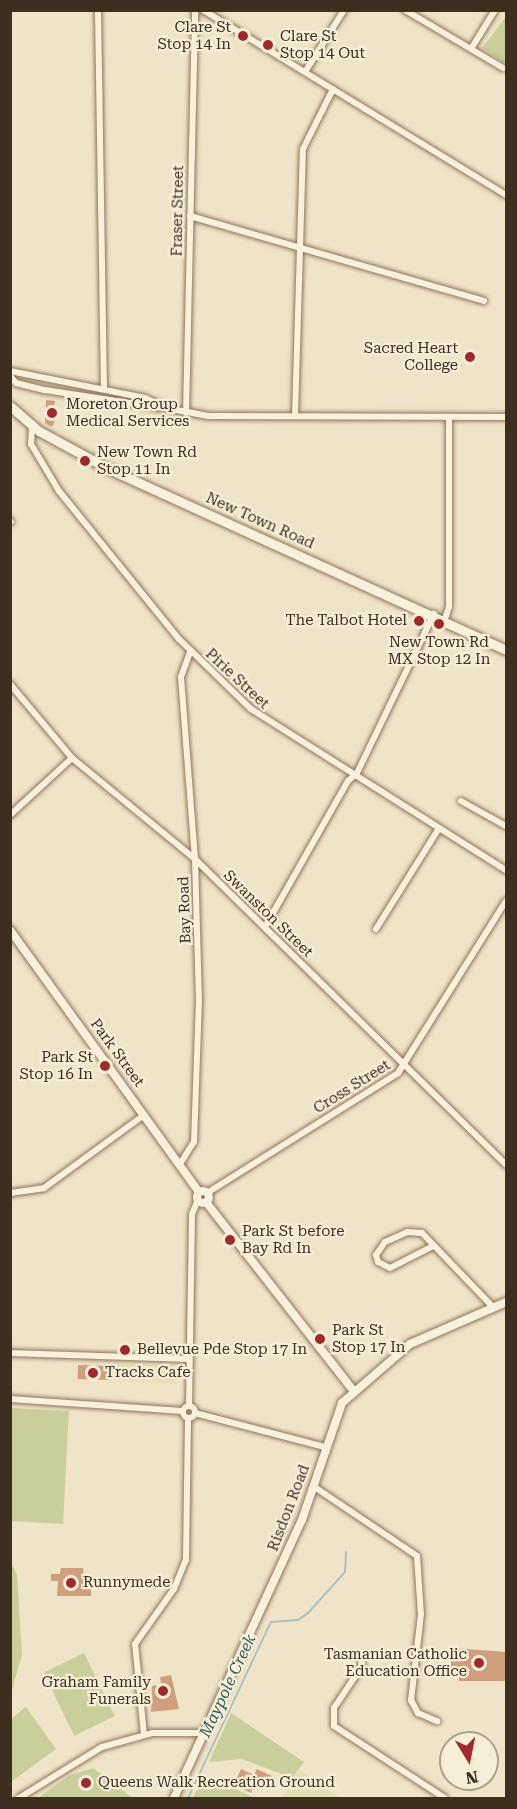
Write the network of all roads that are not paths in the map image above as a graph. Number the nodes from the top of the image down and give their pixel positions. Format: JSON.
{"nodes":[{"id":1,"x":98,"y":10,"type":"edge"},
{"id":2,"x":195,"y":10,"type":"edge"},
{"id":3,"x":203,"y":10,"type":"edge"},
{"id":4,"x":344,"y":10,"type":"edge"},
{"id":5,"x":405,"y":10,"type":"edge"},
{"id":6,"x":495,"y":10,"type":"edge"},
{"id":7,"x":471,"y":49,"type":"junction"},
{"id":8,"x":503,"y":68,"type":"dead end"},
{"id":9,"x":305,"y":72,"type":"junction"},
{"id":10,"x":333,"y":89,"type":"junction"},
{"id":11,"x":507,"y":195,"type":"edge"},
{"id":12,"x":190,"y":216,"type":"junction"},
{"id":13,"x":299,"y":245,"type":"junction"},
{"id":14,"x":484,"y":302,"type":"dead end"},
{"id":15,"x":10,"y":371,"type":"edge"},
{"id":16,"x":10,"y":376,"type":"edge"},
{"id":17,"x":104,"y":389,"type":"junction"},
{"id":18,"x":10,"y":406,"type":"edge"},
{"id":19,"x":166,"y":408,"type":"junction"},
{"id":20,"x":186,"y":413,"type":"junction"},
{"id":21,"x":295,"y":416,"type":"junction"},
{"id":22,"x":449,"y":417,"type":"junction"},
{"id":23,"x":507,"y":417,"type":"edge"},
{"id":24,"x":32,"y":427,"type":"junction"},
{"id":25,"x":434,"y":614,"type":"junction"},
{"id":26,"x":445,"y":619,"type":"junction"},
{"id":27,"x":507,"y":650,"type":"edge"},
{"id":28,"x":190,"y":652,"type":"junction"},
{"id":29,"x":10,"y":684,"type":"edge"},
{"id":30,"x":72,"y":758,"type":"junction"},
{"id":31,"x":354,"y":777,"type":"junction"},
{"id":32,"x":461,"y":801,"type":"dead end"},
{"id":33,"x":10,"y":815,"type":"edge"},
{"id":34,"x":507,"y":826,"type":"edge"},
{"id":35,"x":439,"y":828,"type":"junction"},
{"id":36,"x":195,"y":859,"type":"junction"},
{"id":37,"x":507,"y":870,"type":"edge"},
{"id":38,"x":507,"y":901,"type":"edge"},
{"id":39,"x":265,"y":927,"type":"junction"},
{"id":40,"x":10,"y":930,"type":"edge"},
{"id":41,"x":376,"y":930,"type":"dead end"},
{"id":42,"x":405,"y":1066,"type":"junction"},
{"id":43,"x":144,"y":1115,"type":"junction"},
{"id":44,"x":180,"y":1164,"type":"junction"},
{"id":45,"x":507,"y":1165,"type":"edge"},
{"id":46,"x":10,"y":1193,"type":"edge"},
{"id":47,"x":203,"y":1197,"type":"junction"},
{"id":48,"x":433,"y":1246,"type":"junction"},
{"id":49,"x":507,"y":1302,"type":"edge"},
{"id":50,"x":493,"y":1307,"type":"junction"},
{"id":51,"x":10,"y":1353,"type":"edge"},
{"id":52,"x":189,"y":1359,"type":"junction"},
{"id":53,"x":353,"y":1390,"type":"junction"},
{"id":54,"x":10,"y":1399,"type":"edge"},
{"id":55,"x":189,"y":1406,"type":"junction"},
{"id":56,"x":183,"y":1411,"type":"junction"},
{"id":57,"x":195,"y":1413,"type":"junction"},
{"id":58,"x":188,"y":1419,"type":"junction"},
{"id":59,"x":325,"y":1447,"type":"junction"},
{"id":60,"x":313,"y":1486,"type":"junction"},
{"id":61,"x":362,"y":1657,"type":"dead end"},
{"id":62,"x":437,"y":1721,"type":"dead end"},
{"id":63,"x":205,"y":1733,"type":"junction"},
{"id":64,"x":144,"y":1735,"type":"junction"},
{"id":65,"x":19,"y":1798,"type":"edge"},
{"id":66,"x":174,"y":1798,"type":"edge"},
{"id":67,"x":445,"y":1798,"type":"edge"}],
"edges":[{"from":1,"to":17,"type":"street"},
{"from":2,"to":12,"type":"street","name":"Fraser Street"},
{"from":3,"to":9,"type":"street"},
{"from":4,"to":9,"type":"street"},
{"from":5,"to":7,"type":"street"},
{"from":6,"to":7,"type":"street"},
{"from":7,"to":8,"type":"street"},
{"from":9,"to":10,"type":"street"},
{"from":10,"to":11,"type":"street"},
{"from":10,"to":13,"type":"street"},
{"from":12,"to":13,"type":"street"},
{"from":12,"to":20,"type":"street","name":"Fraser Street"},
{"from":13,"to":14,"type":"street"},
{"from":13,"to":21,"type":"street"},
{"from":15,"to":17,"type":"street"},
{"from":16,"to":19,"type":"street"},
{"from":17,"to":19,"type":"street"},
{"from":18,"to":24,"type":"main road","name":"New Town Road"},
{"from":19,"to":20,"type":"street"},
{"from":20,"to":21,"type":"street"},
{"from":21,"to":22,"type":"street"},
{"from":22,"to":23,"type":"street"},
{"from":22,"to":26,"type":"street"},
{"from":24,"to":25,"type":"main road","name":"New Town Road"},
{"from":24,"to":28,"type":"street","name":"Pirie Street"},
{"from":25,"to":26,"type":"main road","name":"New Town Road"},
{"from":25,"to":31,"type":"street"},
{"from":26,"to":27,"type":"main road","name":"New Town Road"},
{"from":28,"to":31,"type":"street","name":"Pirie Street"},
{"from":28,"to":36,"type":"street","name":"Bay Road"},
{"from":29,"to":30,"type":"street","name":"Swanston Street"},
{"from":30,"to":33,"type":"street"},
{"from":30,"to":36,"type":"street","name":"Swanston Street"},
{"from":31,"to":35,"type":"street","name":"Pirie Street"},
{"from":31,"to":39,"type":"street"},
{"from":32,"to":34,"type":"street"},
{"from":35,"to":37,"type":"street","name":"Pirie Street"},
{"from":35,"to":41,"type":"street"},
{"from":36,"to":39,"type":"street","name":"Swanston Street"},
{"from":36,"to":44,"type":"street","name":"Bay Road"},
{"from":38,"to":42,"type":"street","name":"Cross Street"},
{"from":39,"to":42,"type":"street","name":"Swanston Street"},
{"from":40,"to":43,"type":"street","name":"Park Street"},
{"from":42,"to":45,"type":"street","name":"Swanston Street"},
{"from":42,"to":47,"type":"street","name":"Cross Street"},
{"from":43,"to":44,"type":"street","name":"Park Street"},
{"from":43,"to":46,"type":"street"},
{"from":44,"to":47,"type":"street","name":"Park Street"},
{"from":47,"to":52,"type":"street"},
{"from":47,"to":53,"type":"street","name":"Park Street"},
{"from":48,"to":48,"type":"street"},
{"from":48,"to":50,"type":"street"},
{"from":49,"to":50,"type":"street","name":"Risdon Road"},
{"from":50,"to":53,"type":"street","name":"Risdon Road"},
{"from":51,"to":52,"type":"street"},
{"from":52,"to":55,"type":"street"},
{"from":53,"to":59,"type":"street","name":"Risdon Road"},
{"from":54,"to":56,"type":"street"},
{"from":55,"to":56,"type":"street"},
{"from":55,"to":57,"type":"street"},
{"from":56,"to":58,"type":"street"},
{"from":57,"to":58,"type":"street"},
{"from":57,"to":59,"type":"street"},
{"from":58,"to":64,"type":"street"},
{"from":59,"to":60,"type":"street","name":"Risdon Road"},
{"from":60,"to":62,"type":"street"},
{"from":60,"to":63,"type":"street","name":"Risdon Road"},
{"from":61,"to":67,"type":"street"},
{"from":63,"to":64,"type":"street"},
{"from":63,"to":66,"type":"street","name":"Risdon Road"},
{"from":64,"to":65,"type":"street"}]}
